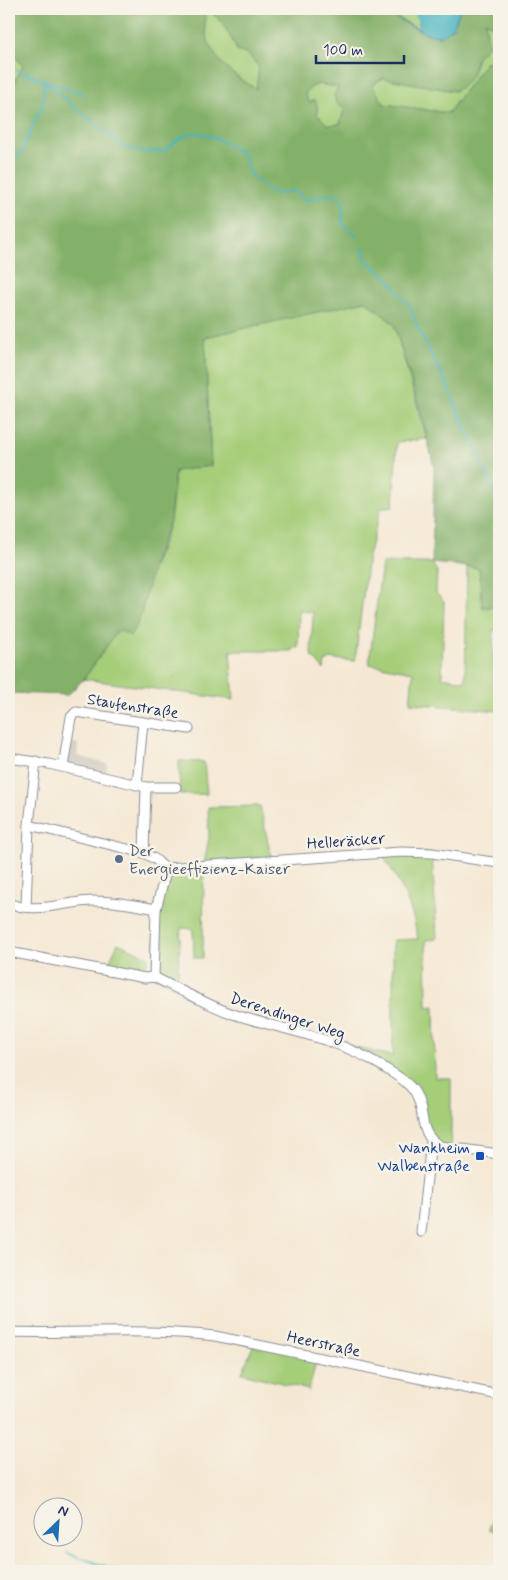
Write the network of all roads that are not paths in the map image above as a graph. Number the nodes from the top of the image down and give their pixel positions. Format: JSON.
{"nodes":[{"id":1,"x":143,"y":722,"type":"junction"},
{"id":2,"x":189,"y":729,"type":"dead end"},
{"id":3,"x":9,"y":758,"type":"edge"},
{"id":4,"x":36,"y":761,"type":"junction"},
{"id":5,"x":64,"y":767,"type":"junction"},
{"id":6,"x":136,"y":785,"type":"junction"},
{"id":7,"x":146,"y":787,"type":"junction"},
{"id":8,"x":176,"y":787,"type":"dead end"},
{"id":9,"x":29,"y":825,"type":"junction"},
{"id":10,"x":144,"y":853,"type":"junction"},
{"id":11,"x":499,"y":863,"type":"edge"},
{"id":12,"x":165,"y":868,"type":"junction"},
{"id":13,"x":9,"y":903,"type":"edge"},
{"id":14,"x":26,"y":907,"type":"junction"},
{"id":15,"x":156,"y":909,"type":"junction"},
{"id":16,"x":9,"y":952,"type":"edge"},
{"id":17,"x":154,"y":977,"type":"junction"},
{"id":18,"x":431,"y":1141,"type":"junction"},
{"id":19,"x":499,"y":1154,"type":"edge"},
{"id":20,"x":421,"y":1232,"type":"dead end"},
{"id":21,"x":9,"y":1332,"type":"edge"},
{"id":22,"x":499,"y":1395,"type":"edge"}],
"edges":[{"from":1,"to":2,"type":"street","name":"Staufenstraße"},
{"from":1,"to":5,"type":"street","name":"Staufenstraße"},
{"from":1,"to":6,"type":"street"},
{"from":3,"to":4,"type":"street"},
{"from":4,"to":5,"type":"street"},
{"from":4,"to":9,"type":"street"},
{"from":5,"to":6,"type":"street"},
{"from":6,"to":7,"type":"street"},
{"from":7,"to":8,"type":"street"},
{"from":7,"to":10,"type":"street"},
{"from":9,"to":10,"type":"street"},
{"from":9,"to":14,"type":"street"},
{"from":10,"to":12,"type":"street"},
{"from":11,"to":12,"type":"street","name":"Helleräcker"},
{"from":12,"to":15,"type":"street"},
{"from":13,"to":14,"type":"street"},
{"from":14,"to":15,"type":"street"},
{"from":15,"to":17,"type":"street"},
{"from":16,"to":17,"type":"street"},
{"from":17,"to":18,"type":"street","name":"Derendinger Weg"},
{"from":18,"to":19,"type":"street"},
{"from":18,"to":20,"type":"street"},
{"from":21,"to":22,"type":"street","name":"Heerstraße"}]}
